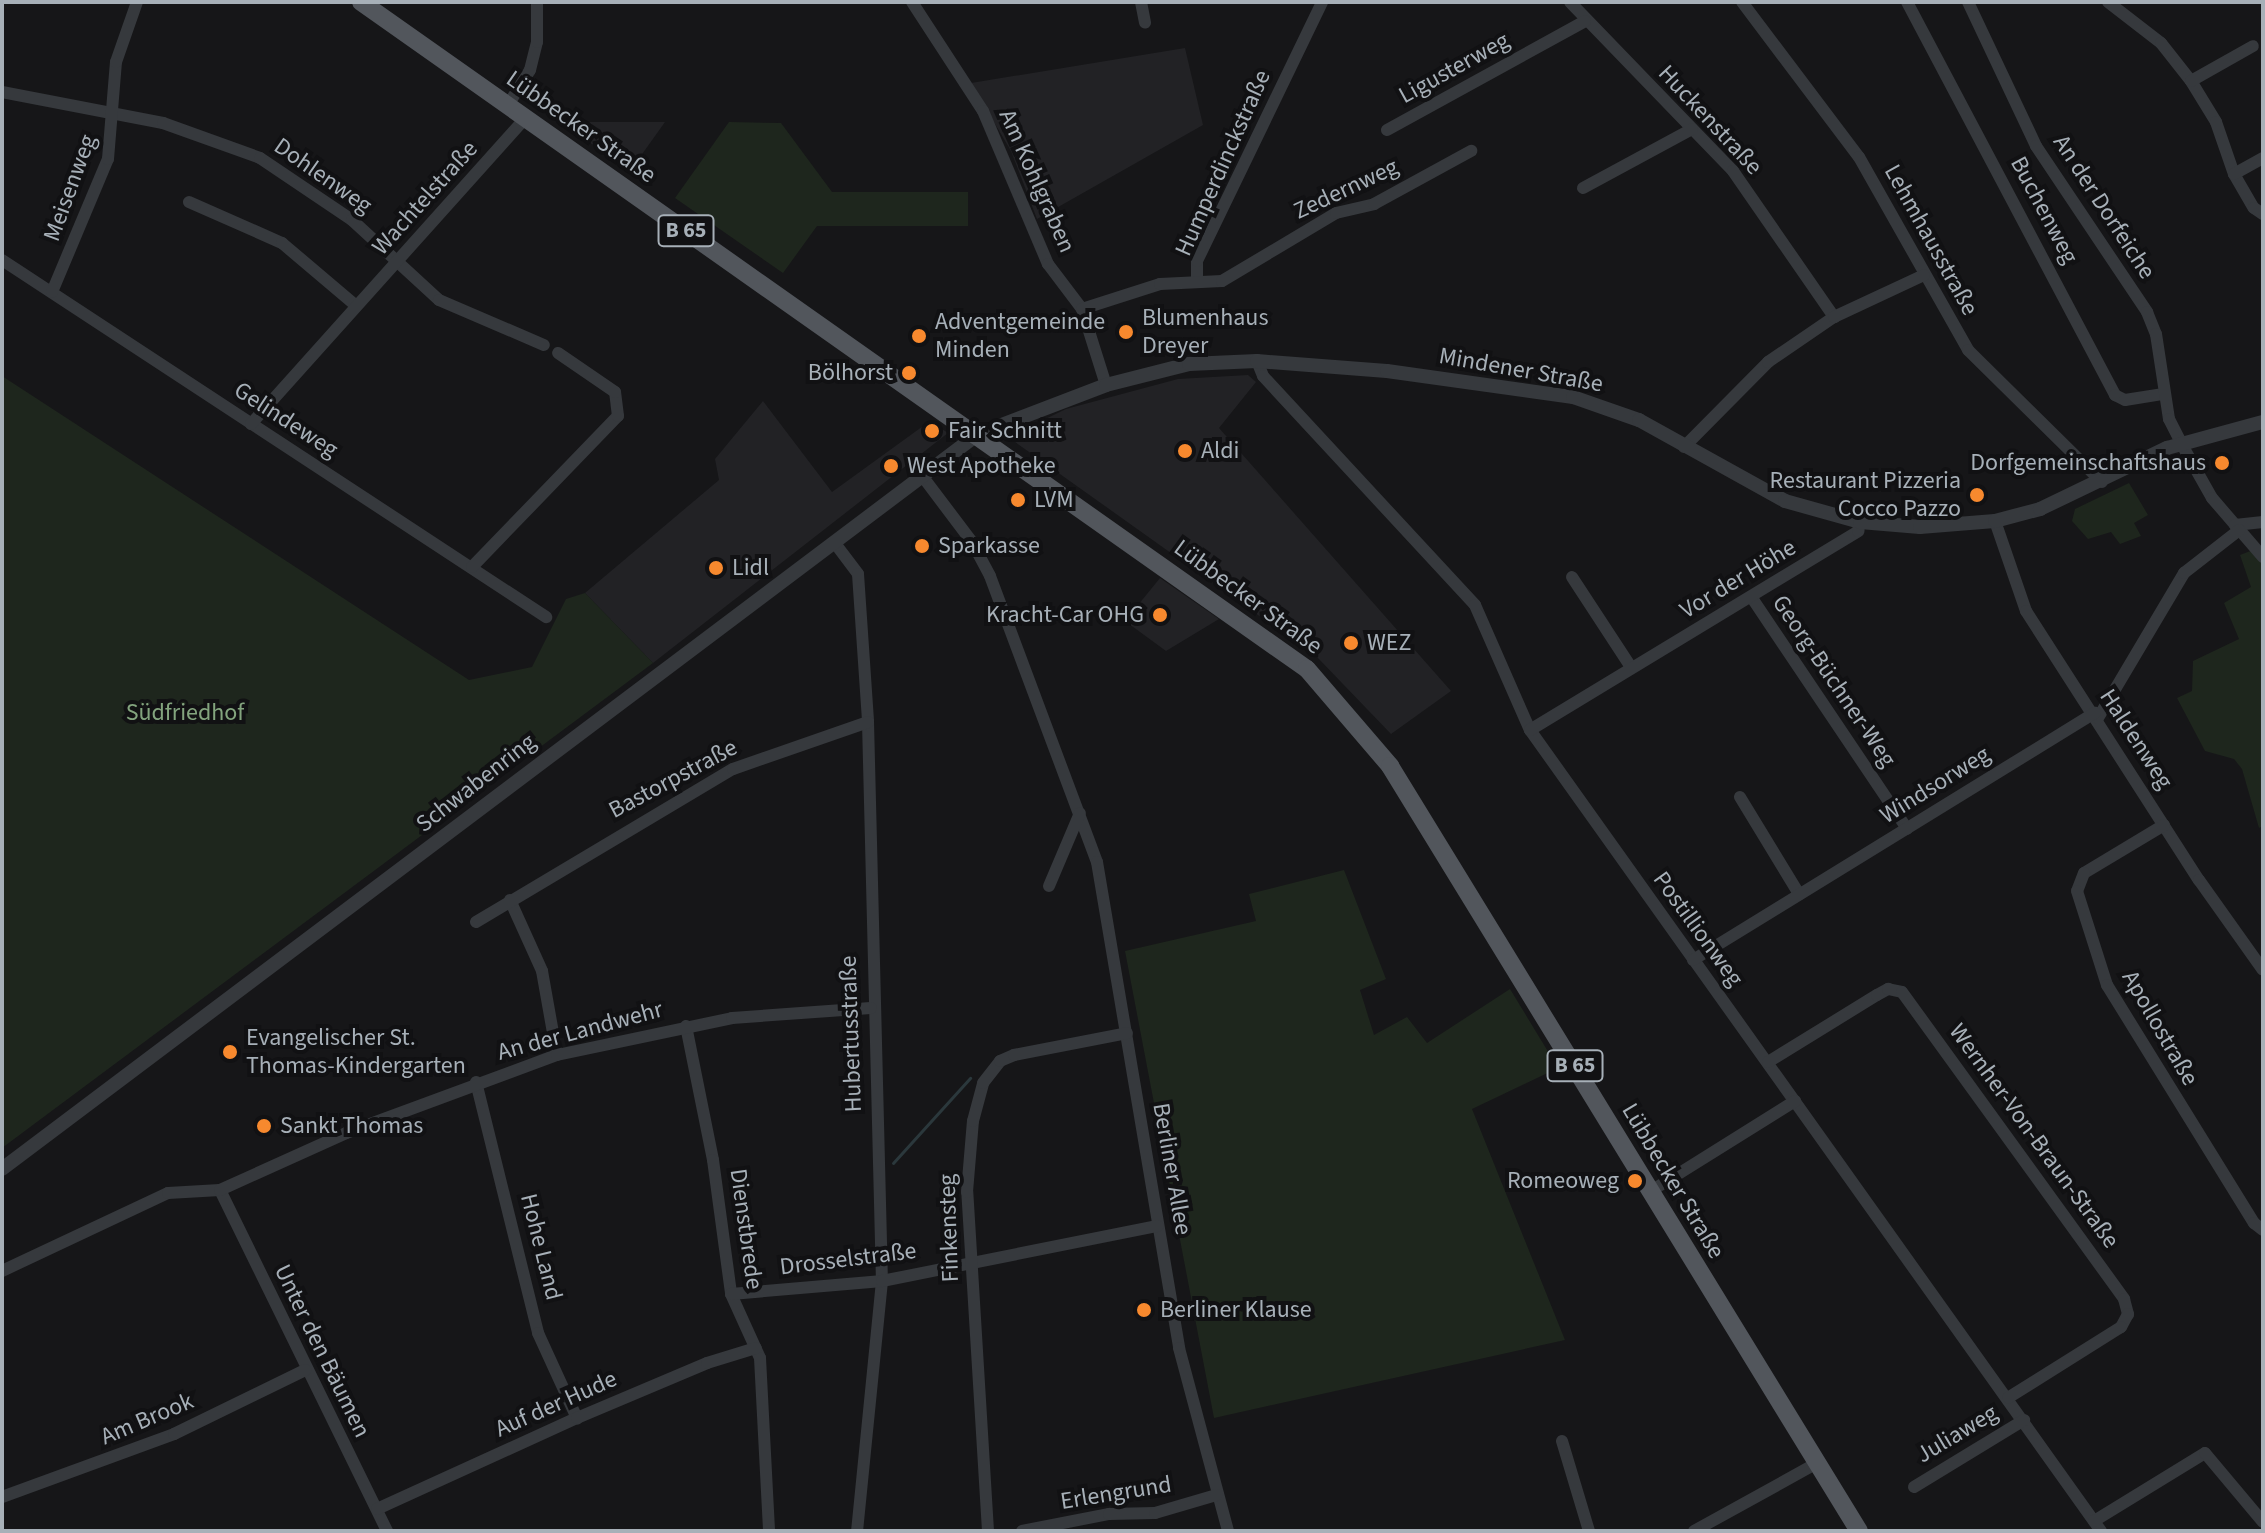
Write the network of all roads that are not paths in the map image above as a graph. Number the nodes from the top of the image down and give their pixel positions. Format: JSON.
{"nodes":[{"id":1,"x":137,"y":2,"type":"edge"},
{"id":2,"x":361,"y":2,"type":"edge"},
{"id":3,"x":537,"y":2,"type":"edge"},
{"id":4,"x":912,"y":2,"type":"edge"},
{"id":5,"x":1141,"y":2,"type":"edge"},
{"id":6,"x":1322,"y":2,"type":"edge"},
{"id":7,"x":1570,"y":2,"type":"edge"},
{"id":8,"x":1742,"y":2,"type":"edge"},
{"id":9,"x":1907,"y":2,"type":"edge"},
{"id":10,"x":1968,"y":2,"type":"edge"},
{"id":11,"x":2108,"y":2,"type":"edge"},
{"id":12,"x":1585,"y":21,"type":"junction"},
{"id":13,"x":1145,"y":23,"type":"dead end"},
{"id":14,"x":2253,"y":46,"type":"dead end"},
{"id":15,"x":2191,"y":81,"type":"junction"},
{"id":16,"x":2,"y":92,"type":"edge"},
{"id":17,"x":508,"y":105,"type":"junction"},
{"id":18,"x":114,"y":115,"type":"junction"},
{"id":19,"x":526,"y":117,"type":"junction"},
{"id":20,"x":1692,"y":129,"type":"junction"},
{"id":21,"x":1387,"y":130,"type":"dead end"},
{"id":22,"x":1471,"y":151,"type":"dead end"},
{"id":23,"x":2263,"y":158,"type":"edge"},
{"id":24,"x":2234,"y":174,"type":"junction"},
{"id":25,"x":1583,"y":188,"type":"dead end"},
{"id":26,"x":189,"y":202,"type":"dead end"},
{"id":27,"x":2263,"y":214,"type":"edge"},
{"id":28,"x":2,"y":260,"type":"edge"},
{"id":29,"x":398,"y":265,"type":"junction"},
{"id":30,"x":1924,"y":275,"type":"junction"},
{"id":31,"x":1197,"y":279,"type":"junction"},
{"id":32,"x":52,"y":292,"type":"junction"},
{"id":33,"x":354,"y":304,"type":"junction"},
{"id":34,"x":1082,"y":309,"type":"junction"},
{"id":35,"x":1834,"y":317,"type":"junction"},
{"id":36,"x":544,"y":345,"type":"dead end"},
{"id":37,"x":558,"y":353,"type":"dead end"},
{"id":38,"x":1257,"y":361,"type":"junction"},
{"id":39,"x":1106,"y":385,"type":"junction"},
{"id":40,"x":2164,"y":394,"type":"junction"},
{"id":41,"x":2263,"y":422,"type":"edge"},
{"id":42,"x":251,"y":424,"type":"junction"},
{"id":43,"x":978,"y":434,"type":"junction"},
{"id":44,"x":2181,"y":443,"type":"junction"},
{"id":45,"x":1684,"y":447,"type":"junction"},
{"id":46,"x":923,"y":477,"type":"junction"},
{"id":47,"x":2102,"y":482,"type":"junction"},
{"id":48,"x":1995,"y":521,"type":"junction"},
{"id":49,"x":1860,"y":522,"type":"junction"},
{"id":50,"x":2263,"y":522,"type":"edge"},
{"id":51,"x":2237,"y":528,"type":"junction"},
{"id":52,"x":834,"y":542,"type":"junction"},
{"id":53,"x":2263,"y":557,"type":"edge"},
{"id":54,"x":472,"y":567,"type":"junction"},
{"id":55,"x":1572,"y":577,"type":"dead end"},
{"id":56,"x":1752,"y":598,"type":"junction"},
{"id":57,"x":546,"y":617,"type":"dead end"},
{"id":58,"x":1631,"y":667,"type":"junction"},
{"id":59,"x":2096,"y":716,"type":"junction"},
{"id":60,"x":868,"y":722,"type":"junction"},
{"id":61,"x":1530,"y":730,"type":"junction"},
{"id":62,"x":1740,"y":797,"type":"dead end"},
{"id":63,"x":1080,"y":813,"type":"junction"},
{"id":64,"x":2164,"y":825,"type":"junction"},
{"id":65,"x":1907,"y":829,"type":"junction"},
{"id":66,"x":1049,"y":886,"type":"dead end"},
{"id":67,"x":1799,"y":894,"type":"junction"},
{"id":68,"x":510,"y":900,"type":"junction"},
{"id":69,"x":476,"y":922,"type":"dead end"},
{"id":70,"x":1693,"y":960,"type":"junction"},
{"id":71,"x":2263,"y":970,"type":"edge"},
{"id":72,"x":871,"y":1008,"type":"junction"},
{"id":73,"x":686,"y":1026,"type":"junction"},
{"id":74,"x":1127,"y":1033,"type":"junction"},
{"id":75,"x":557,"y":1055,"type":"junction"},
{"id":76,"x":1768,"y":1062,"type":"junction"},
{"id":77,"x":476,"y":1082,"type":"junction"},
{"id":78,"x":1795,"y":1101,"type":"junction"},
{"id":79,"x":2,"y":1169,"type":"edge"},
{"id":80,"x":220,"y":1190,"type":"junction"},
{"id":81,"x":1651,"y":1191,"type":"junction"},
{"id":82,"x":1158,"y":1226,"type":"junction"},
{"id":83,"x":2263,"y":1230,"type":"edge"},
{"id":84,"x":972,"y":1264,"type":"junction"},
{"id":85,"x":2,"y":1271,"type":"edge"},
{"id":86,"x":882,"y":1281,"type":"junction"},
{"id":87,"x":731,"y":1294,"type":"junction"},
{"id":88,"x":756,"y":1348,"type":"junction"},
{"id":89,"x":305,"y":1370,"type":"junction"},
{"id":90,"x":2008,"y":1398,"type":"junction"},
{"id":91,"x":577,"y":1418,"type":"junction"},
{"id":92,"x":2024,"y":1420,"type":"junction"},
{"id":93,"x":1562,"y":1441,"type":"dead end"},
{"id":94,"x":1817,"y":1463,"type":"junction"},
{"id":95,"x":1914,"y":1487,"type":"dead end"},
{"id":96,"x":1216,"y":1495,"type":"junction"},
{"id":97,"x":2,"y":1497,"type":"edge"},
{"id":98,"x":377,"y":1509,"type":"junction"},
{"id":99,"x":2263,"y":1522,"type":"edge"},
{"id":100,"x":2098,"y":1526,"type":"edge"},
{"id":101,"x":387,"y":1531,"type":"edge"},
{"id":102,"x":769,"y":1531,"type":"edge"},
{"id":103,"x":857,"y":1531,"type":"edge"},
{"id":104,"x":988,"y":1531,"type":"edge"},
{"id":105,"x":1022,"y":1531,"type":"edge"},
{"id":106,"x":1228,"y":1531,"type":"edge"},
{"id":107,"x":1589,"y":1531,"type":"edge"},
{"id":108,"x":1694,"y":1531,"type":"edge"},
{"id":109,"x":1859,"y":1531,"type":"edge"}],
"edges":[{"from":1,"to":18,"type":"street","name":"Meisenweg"},
{"from":2,"to":17,"type":"main road","name":"Lübbecker Straße","number":"B 65"},
{"from":3,"to":17,"type":"street"},
{"from":4,"to":34,"type":"street","name":"Am Kohlgraben"},
{"from":5,"to":13,"type":"street"},
{"from":6,"to":31,"type":"street","name":"Humperdinckstraße"},
{"from":7,"to":12,"type":"street","name":"Huckenstraße"},
{"from":8,"to":30,"type":"street","name":"Lehmhausstraße"},
{"from":9,"to":40,"type":"street","name":"Buchenweg"},
{"from":10,"to":40,"type":"street","name":"An der Dorfeiche"},
{"from":11,"to":15,"type":"street"},
{"from":12,"to":20,"type":"street","name":"Huckenstraße"},
{"from":12,"to":21,"type":"street","name":"Ligusterweg"},
{"from":14,"to":15,"type":"street"},
{"from":15,"to":24,"type":"street"},
{"from":16,"to":18,"type":"street","name":"Dohlenweg"},
{"from":17,"to":19,"type":"main road","name":"Lübbecker Straße","number":"B 65"},
{"from":18,"to":29,"type":"street","name":"Dohlenweg"},
{"from":18,"to":32,"type":"street","name":"Meisenweg"},
{"from":19,"to":29,"type":"street","name":"Wachtelstraße"},
{"from":19,"to":43,"type":"main road","name":"Lübbecker Straße","number":"B 65"},
{"from":20,"to":25,"type":"street"},
{"from":20,"to":35,"type":"street","name":"Huckenstraße"},
{"from":22,"to":31,"type":"street","name":"Zedernweg"},
{"from":23,"to":24,"type":"street"},
{"from":24,"to":27,"type":"street"},
{"from":26,"to":33,"type":"street"},
{"from":28,"to":32,"type":"street","name":"Gelindeweg"},
{"from":29,"to":33,"type":"street","name":"Wachtelstraße"},
{"from":29,"to":36,"type":"street","name":"Dohlenweg"},
{"from":30,"to":35,"type":"street"},
{"from":30,"to":47,"type":"street","name":"Lehmhausstraße"},
{"from":31,"to":34,"type":"street","name":"Humperdinckstraße"},
{"from":32,"to":42,"type":"street","name":"Gelindeweg"},
{"from":33,"to":42,"type":"street","name":"Wachtelstraße"},
{"from":34,"to":39,"type":"street","name":"Am Kohlgraben"},
{"from":35,"to":45,"type":"street"},
{"from":37,"to":54,"type":"street"},
{"from":38,"to":39,"type":"street","name":"Mindener Straße"},
{"from":38,"to":45,"type":"street","name":"Mindener Straße"},
{"from":38,"to":61,"type":"street","name":"Postillionweg"},
{"from":39,"to":43,"type":"street","name":"Mindener Straße"},
{"from":40,"to":44,"type":"street","name":"An der Dorfeiche"},
{"from":41,"to":44,"type":"street","name":"Mindener Straße"},
{"from":42,"to":54,"type":"street","name":"Gelindeweg"},
{"from":43,"to":46,"type":"street","name":"Schwabenring"},
{"from":43,"to":81,"type":"main road","name":"Lübbecker Straße","number":"B 65"},
{"from":44,"to":47,"type":"street","name":"Mindener Straße"},
{"from":44,"to":51,"type":"street","name":"An der Dorfeiche"},
{"from":45,"to":49,"type":"street","name":"Mindener Straße"},
{"from":46,"to":52,"type":"street","name":"Schwabenring"},
{"from":46,"to":63,"type":"street","name":"Berliner Allee"},
{"from":47,"to":48,"type":"street","name":"Mindener Straße"},
{"from":48,"to":49,"type":"street","name":"Mindener Straße"},
{"from":48,"to":59,"type":"street","name":"Haldenweg"},
{"from":49,"to":56,"type":"street","name":"Vor der Höhe"},
{"from":50,"to":51,"type":"street"},
{"from":51,"to":53,"type":"street","name":"An der Dorfeiche"},
{"from":51,"to":59,"type":"street","name":"Windsorweg"},
{"from":52,"to":60,"type":"street","name":"Hubertusstraße"},
{"from":52,"to":79,"type":"street","name":"Schwabenring"},
{"from":54,"to":57,"type":"street","name":"Gelindeweg"},
{"from":55,"to":58,"type":"street"},
{"from":56,"to":58,"type":"street","name":"Vor der Höhe"},
{"from":56,"to":65,"type":"street","name":"Georg-Büchner-Weg"},
{"from":58,"to":61,"type":"street","name":"Vor der Höhe"},
{"from":59,"to":64,"type":"street","name":"Haldenweg"},
{"from":59,"to":65,"type":"street","name":"Windsorweg"},
{"from":60,"to":68,"type":"street","name":"Bastorpstraße"},
{"from":60,"to":72,"type":"street","name":"Hubertusstraße"},
{"from":61,"to":70,"type":"street","name":"Postillionweg"},
{"from":62,"to":67,"type":"street"},
{"from":63,"to":66,"type":"street"},
{"from":63,"to":74,"type":"street","name":"Berliner Allee"},
{"from":64,"to":71,"type":"street","name":"Haldenweg"},
{"from":64,"to":83,"type":"street","name":"Apollostraße"},
{"from":65,"to":67,"type":"street","name":"Windsorweg"},
{"from":67,"to":70,"type":"street","name":"Windsorweg"},
{"from":68,"to":69,"type":"street","name":"Bastorpstraße"},
{"from":68,"to":75,"type":"street"},
{"from":70,"to":76,"type":"street","name":"Postillionweg"},
{"from":72,"to":73,"type":"street","name":"An der Landwehr"},
{"from":72,"to":86,"type":"street","name":"Hubertusstraße"},
{"from":73,"to":75,"type":"street","name":"An der Landwehr"},
{"from":73,"to":87,"type":"street","name":"Dienstbrede"},
{"from":74,"to":82,"type":"street","name":"Berliner Allee"},
{"from":74,"to":84,"type":"street","name":"Finkensteg"},
{"from":75,"to":77,"type":"street","name":"An der Landwehr"},
{"from":76,"to":78,"type":"street","name":"Postillionweg"},
{"from":76,"to":90,"type":"street","name":"Wernher-Von-Braun-Straße"},
{"from":77,"to":80,"type":"street","name":"An der Landwehr"},
{"from":77,"to":91,"type":"street","name":"Hohe Land"},
{"from":78,"to":81,"type":"street"},
{"from":78,"to":90,"type":"street","name":"Postillionweg"},
{"from":80,"to":85,"type":"street","name":"An der Landwehr"},
{"from":80,"to":89,"type":"street","name":"Unter den Bäumen"},
{"from":81,"to":94,"type":"main road","name":"Lübbecker Straße","number":"B 65"},
{"from":82,"to":84,"type":"street","name":"Drosselstraße"},
{"from":82,"to":96,"type":"street","name":"Berliner Allee"},
{"from":84,"to":86,"type":"street","name":"Drosselstraße"},
{"from":84,"to":104,"type":"street","name":"Finkensteg"},
{"from":86,"to":87,"type":"street","name":"Drosselstraße"},
{"from":86,"to":103,"type":"street","name":"Hubertusstraße"},
{"from":87,"to":88,"type":"street","name":"Dienstbrede"},
{"from":88,"to":91,"type":"street","name":"Auf der Hude"},
{"from":88,"to":102,"type":"street","name":"Dienstbrede"},
{"from":89,"to":97,"type":"street","name":"Am Brook"},
{"from":89,"to":98,"type":"street","name":"Unter den Bäumen"},
{"from":90,"to":92,"type":"street","name":"Postillionweg"},
{"from":91,"to":98,"type":"street","name":"Auf der Hude"},
{"from":92,"to":95,"type":"street","name":"Juliaweg"},
{"from":92,"to":100,"type":"street","name":"Postillionweg"},
{"from":93,"to":107,"type":"street"},
{"from":94,"to":108,"type":"street"},
{"from":94,"to":109,"type":"main road","name":"Lübbecker Straße","number":"B 65"},
{"from":96,"to":105,"type":"street","name":"Erlengrund"},
{"from":96,"to":106,"type":"street","name":"Berliner Allee"},
{"from":98,"to":101,"type":"street","name":"Unter den Bäumen"},
{"from":99,"to":100,"type":"street"}]}
